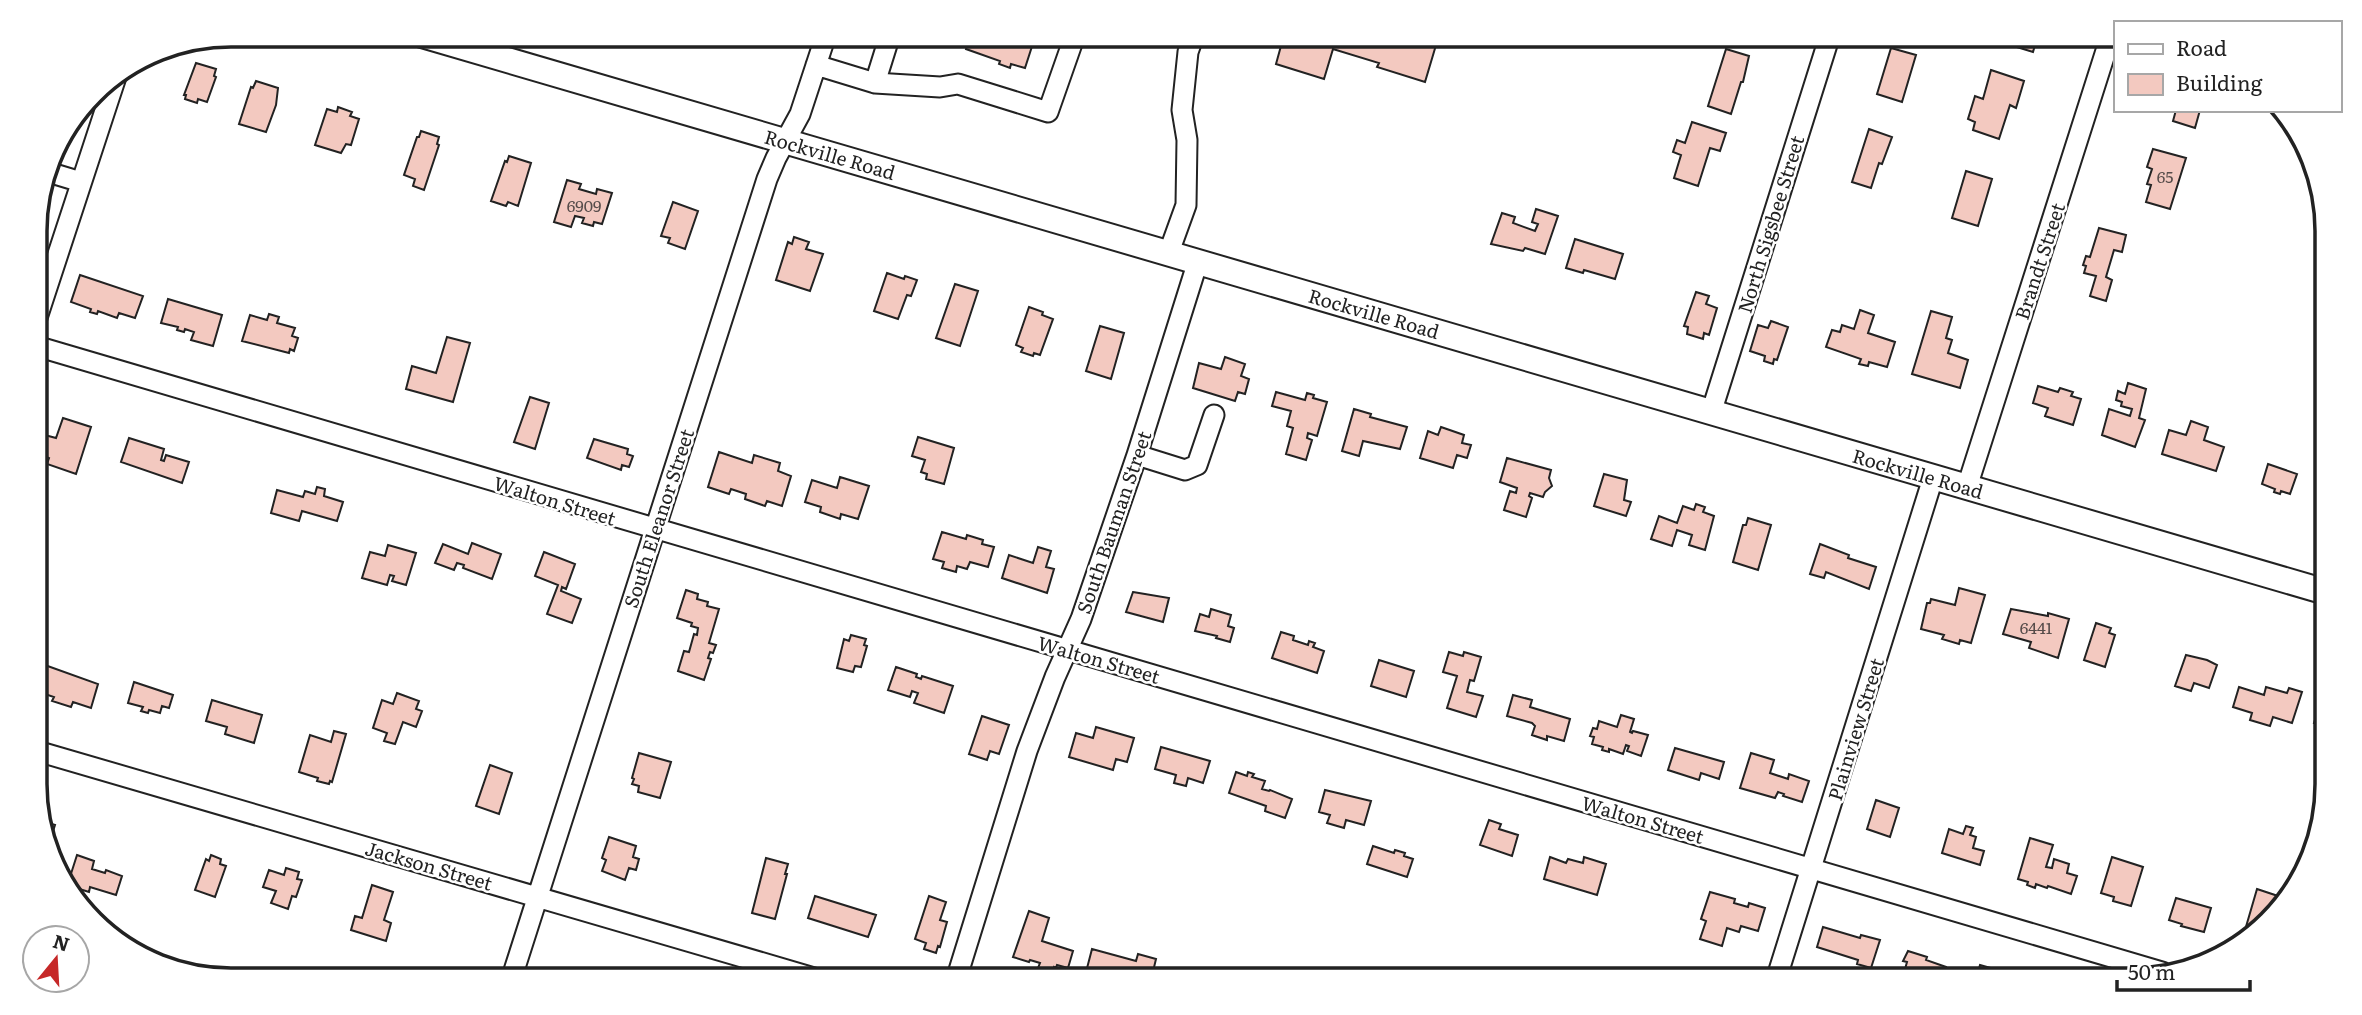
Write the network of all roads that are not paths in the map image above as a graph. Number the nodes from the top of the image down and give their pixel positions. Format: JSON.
{"nodes":[{"id":1,"x":463,"y":47,"type":"edge"},
{"id":2,"x":822,"y":47,"type":"edge"},
{"id":3,"x":886,"y":47,"type":"edge"},
{"id":4,"x":1072,"y":47,"type":"edge"},
{"id":5,"x":1190,"y":47,"type":"edge"},
{"id":6,"x":1826,"y":47,"type":"edge"},
{"id":7,"x":2107,"y":47,"type":"edge"},
{"id":8,"x":816,"y":65,"type":"junction"},
{"id":9,"x":875,"y":83,"type":"junction"},
{"id":10,"x":111,"y":92,"type":"edge"},
{"id":11,"x":784,"y":141,"type":"junction"},
{"id":12,"x":57,"y":175,"type":"edge"},
{"id":13,"x":81,"y":182,"type":"junction"},
{"id":14,"x":1169,"y":253,"type":"junction"},
{"id":15,"x":1198,"y":261,"type":"junction"},
{"id":16,"x":48,"y":284,"type":"edge"},
{"id":17,"x":48,"y":350,"type":"edge"},
{"id":18,"x":1711,"y":413,"type":"junction"},
{"id":19,"x":1214,"y":415,"type":"dead end"},
{"id":20,"x":1136,"y":455,"type":"junction"},
{"id":21,"x":1933,"y":478,"type":"junction"},
{"id":22,"x":1967,"y":487,"type":"junction"},
{"id":23,"x":654,"y":530,"type":"junction"},
{"id":24,"x":2315,"y":589,"type":"edge"},
{"id":25,"x":1067,"y":649,"type":"junction"},
{"id":26,"x":47,"y":754,"type":"edge"},
{"id":27,"x":1812,"y":869,"type":"junction"},
{"id":28,"x":537,"y":897,"type":"junction"},
{"id":29,"x":1780,"y":967,"type":"edge"},
{"id":30,"x":2145,"y":967,"type":"edge"},
{"id":31,"x":515,"y":968,"type":"edge"},
{"id":32,"x":779,"y":968,"type":"edge"},
{"id":33,"x":960,"y":968,"type":"edge"}],
"edges":[{"from":1,"to":11,"type":"main road","name":"Rockville Road"},
{"from":2,"to":8,"type":"street","name":"South Eleanor Street"},
{"from":3,"to":9,"type":"street"},
{"from":4,"to":9,"type":"street"},
{"from":5,"to":14,"type":"street"},
{"from":6,"to":18,"type":"street","name":"North Sigsbee Street"},
{"from":7,"to":22,"type":"street","name":"Brandt Street"},
{"from":8,"to":9,"type":"street"},
{"from":8,"to":11,"type":"street","name":"South Eleanor Street"},
{"from":10,"to":13,"type":"street"},
{"from":11,"to":14,"type":"main road","name":"Rockville Road"},
{"from":11,"to":23,"type":"street","name":"South Eleanor Street"},
{"from":12,"to":13,"type":"street"},
{"from":13,"to":16,"type":"street"},
{"from":14,"to":15,"type":"main road","name":"Rockville Road"},
{"from":15,"to":18,"type":"main road","name":"Rockville Road"},
{"from":15,"to":20,"type":"street","name":"South Bauman Street"},
{"from":17,"to":23,"type":"street","name":"Walton Street"},
{"from":18,"to":21,"type":"main road","name":"Rockville Road"},
{"from":19,"to":20,"type":"street"},
{"from":20,"to":25,"type":"street","name":"South Bauman Street"},
{"from":21,"to":22,"type":"main road","name":"Rockville Road"},
{"from":21,"to":27,"type":"street","name":"Plainview Street"},
{"from":22,"to":24,"type":"main road","name":"Rockville Road"},
{"from":23,"to":25,"type":"street","name":"Walton Street"},
{"from":23,"to":28,"type":"street","name":"South Eleanor Street"},
{"from":25,"to":27,"type":"street","name":"Walton Street"},
{"from":25,"to":33,"type":"street","name":"South Bauman Street"},
{"from":26,"to":28,"type":"street","name":"Jackson Street"},
{"from":27,"to":29,"type":"street","name":"Plainview Street"},
{"from":27,"to":30,"type":"street","name":"Walton Street"},
{"from":28,"to":31,"type":"street","name":"South Eleanor Street"},
{"from":28,"to":32,"type":"street","name":"Jackson Street"}]}
